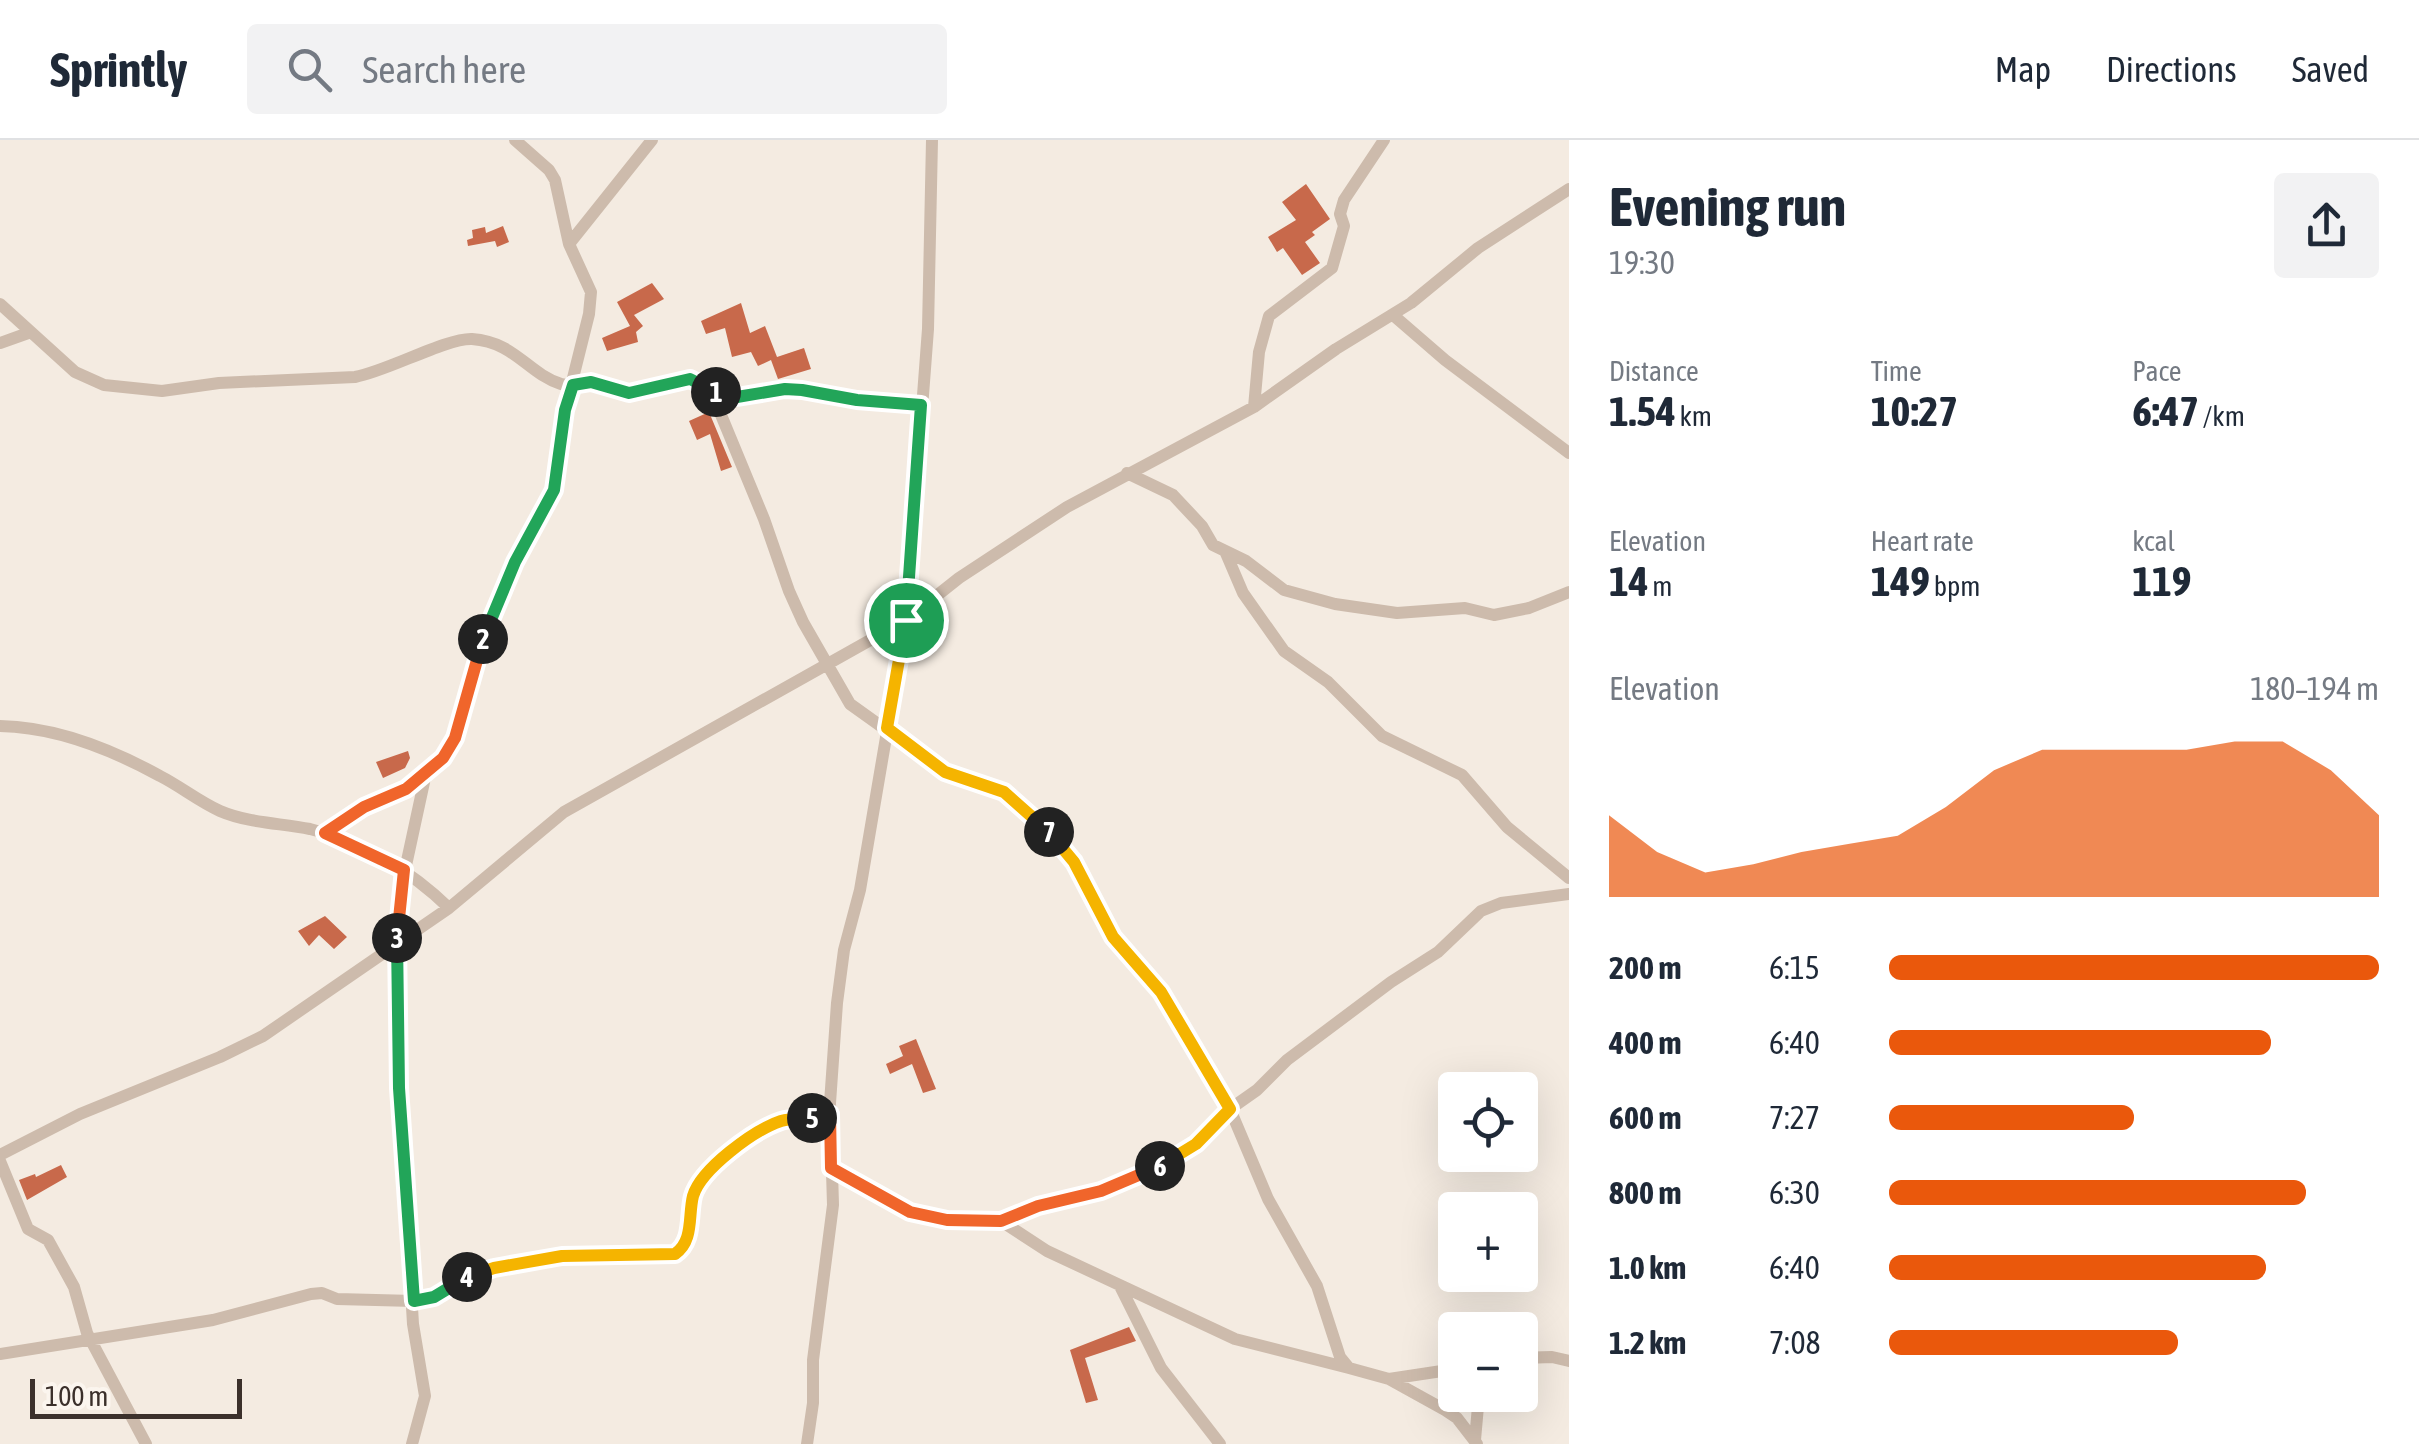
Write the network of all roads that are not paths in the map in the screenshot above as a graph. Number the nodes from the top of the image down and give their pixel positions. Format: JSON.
{"nodes":[{"id":1,"x":515,"y":140,"type":"edge"},
{"id":2,"x":652,"y":140,"type":"edge"},
{"id":3,"x":932,"y":140,"type":"edge"},
{"id":4,"x":1384,"y":140,"type":"edge"},
{"id":5,"x":1569,"y":188,"type":"edge"},
{"id":6,"x":569,"y":244,"type":"junction"},
{"id":7,"x":0,"y":304,"type":"edge"},
{"id":8,"x":1393,"y":315,"type":"junction"},
{"id":9,"x":32,"y":332,"type":"junction"},
{"id":10,"x":0,"y":343,"type":"edge"},
{"id":11,"x":573,"y":385,"type":"junction"},
{"id":12,"x":710,"y":391,"type":"junction"},
{"id":13,"x":737,"y":397,"type":"junction"},
{"id":14,"x":921,"y":405,"type":"junction"},
{"id":15,"x":1254,"y":406,"type":"junction"},
{"id":16,"x":719,"y":410,"type":"junction"},
{"id":17,"x":1569,"y":453,"type":"edge"},
{"id":18,"x":1127,"y":473,"type":"junction"},
{"id":19,"x":1225,"y":551,"type":"junction"},
{"id":20,"x":1569,"y":592,"type":"edge"},
{"id":21,"x":906,"y":620,"type":"junction"},
{"id":22,"x":828,"y":666,"type":"junction"},
{"id":23,"x":0,"y":726,"type":"edge"},
{"id":24,"x":887,"y":728,"type":"junction"},
{"id":25,"x":426,"y":773,"type":"junction"},
{"id":26,"x":325,"y":833,"type":"junction"},
{"id":27,"x":404,"y":870,"type":"junction"},
{"id":28,"x":1569,"y":878,"type":"edge"},
{"id":29,"x":1569,"y":894,"type":"edge"},
{"id":30,"x":448,"y":908,"type":"junction"},
{"id":31,"x":396,"y":945,"type":"junction"},
{"id":32,"x":1230,"y":1109,"type":"junction"},
{"id":33,"x":830,"y":1114,"type":"junction"},
{"id":34,"x":0,"y":1158,"type":"edge"},
{"id":35,"x":831,"y":1168,"type":"junction"},
{"id":36,"x":1001,"y":1221,"type":"junction"},
{"id":37,"x":1120,"y":1284,"type":"junction"},
{"id":38,"x":414,"y":1301,"type":"junction"},
{"id":39,"x":90,"y":1338,"type":"junction"},
{"id":40,"x":0,"y":1354,"type":"edge"},
{"id":41,"x":1538,"y":1357,"type":"edge"},
{"id":42,"x":1568,"y":1362,"type":"edge"},
{"id":43,"x":1349,"y":1368,"type":"junction"},
{"id":44,"x":1438,"y":1372,"type":"edge"},
{"id":45,"x":1389,"y":1379,"type":"junction"},
{"id":46,"x":1478,"y":1412,"type":"edge"},
{"id":47,"x":1476,"y":1442,"type":"edge"},
{"id":48,"x":146,"y":1444,"type":"edge"},
{"id":49,"x":412,"y":1444,"type":"edge"},
{"id":50,"x":807,"y":1444,"type":"edge"},
{"id":51,"x":1220,"y":1444,"type":"edge"}],
"edges":[{"from":1,"to":6,"type":"street"},
{"from":2,"to":6,"type":"street"},
{"from":3,"to":14,"type":"street"},
{"from":4,"to":15,"type":"street"},
{"from":5,"to":8,"type":"street"},
{"from":6,"to":11,"type":"street"},
{"from":7,"to":9,"type":"street"},
{"from":8,"to":15,"type":"street"},
{"from":8,"to":17,"type":"street"},
{"from":9,"to":10,"type":"street"},
{"from":9,"to":11,"type":"street"},
{"from":11,"to":12,"type":"street"},
{"from":11,"to":25,"type":"street"},
{"from":12,"to":13,"type":"street"},
{"from":12,"to":16,"type":"street"},
{"from":13,"to":14,"type":"street"},
{"from":13,"to":16,"type":"street"},
{"from":14,"to":21,"type":"street"},
{"from":15,"to":18,"type":"street"},
{"from":16,"to":22,"type":"street"},
{"from":18,"to":19,"type":"street"},
{"from":18,"to":21,"type":"street"},
{"from":19,"to":20,"type":"street"},
{"from":19,"to":28,"type":"street"},
{"from":21,"to":22,"type":"street"},
{"from":21,"to":24,"type":"street"},
{"from":22,"to":24,"type":"street"},
{"from":22,"to":30,"type":"street"},
{"from":23,"to":26,"type":"street"},
{"from":24,"to":32,"type":"street"},
{"from":24,"to":33,"type":"street"},
{"from":25,"to":26,"type":"street"},
{"from":25,"to":27,"type":"street"},
{"from":26,"to":27,"type":"street"},
{"from":27,"to":30,"type":"street"},
{"from":27,"to":31,"type":"street"},
{"from":29,"to":32,"type":"street"},
{"from":30,"to":31,"type":"street"},
{"from":31,"to":34,"type":"street"},
{"from":31,"to":38,"type":"street"},
{"from":32,"to":36,"type":"street"},
{"from":32,"to":43,"type":"street"},
{"from":33,"to":35,"type":"street"},
{"from":33,"to":38,"type":"street"},
{"from":34,"to":39,"type":"street"},
{"from":35,"to":36,"type":"street"},
{"from":35,"to":50,"type":"street"},
{"from":36,"to":37,"type":"street"},
{"from":37,"to":43,"type":"street"},
{"from":37,"to":51,"type":"street"},
{"from":38,"to":39,"type":"street"},
{"from":38,"to":49,"type":"street"},
{"from":39,"to":40,"type":"street"},
{"from":39,"to":48,"type":"street"},
{"from":41,"to":42,"type":"street"},
{"from":43,"to":45,"type":"street"},
{"from":44,"to":45,"type":"street"},
{"from":45,"to":47,"type":"street"},
{"from":46,"to":47,"type":"street"}]}
